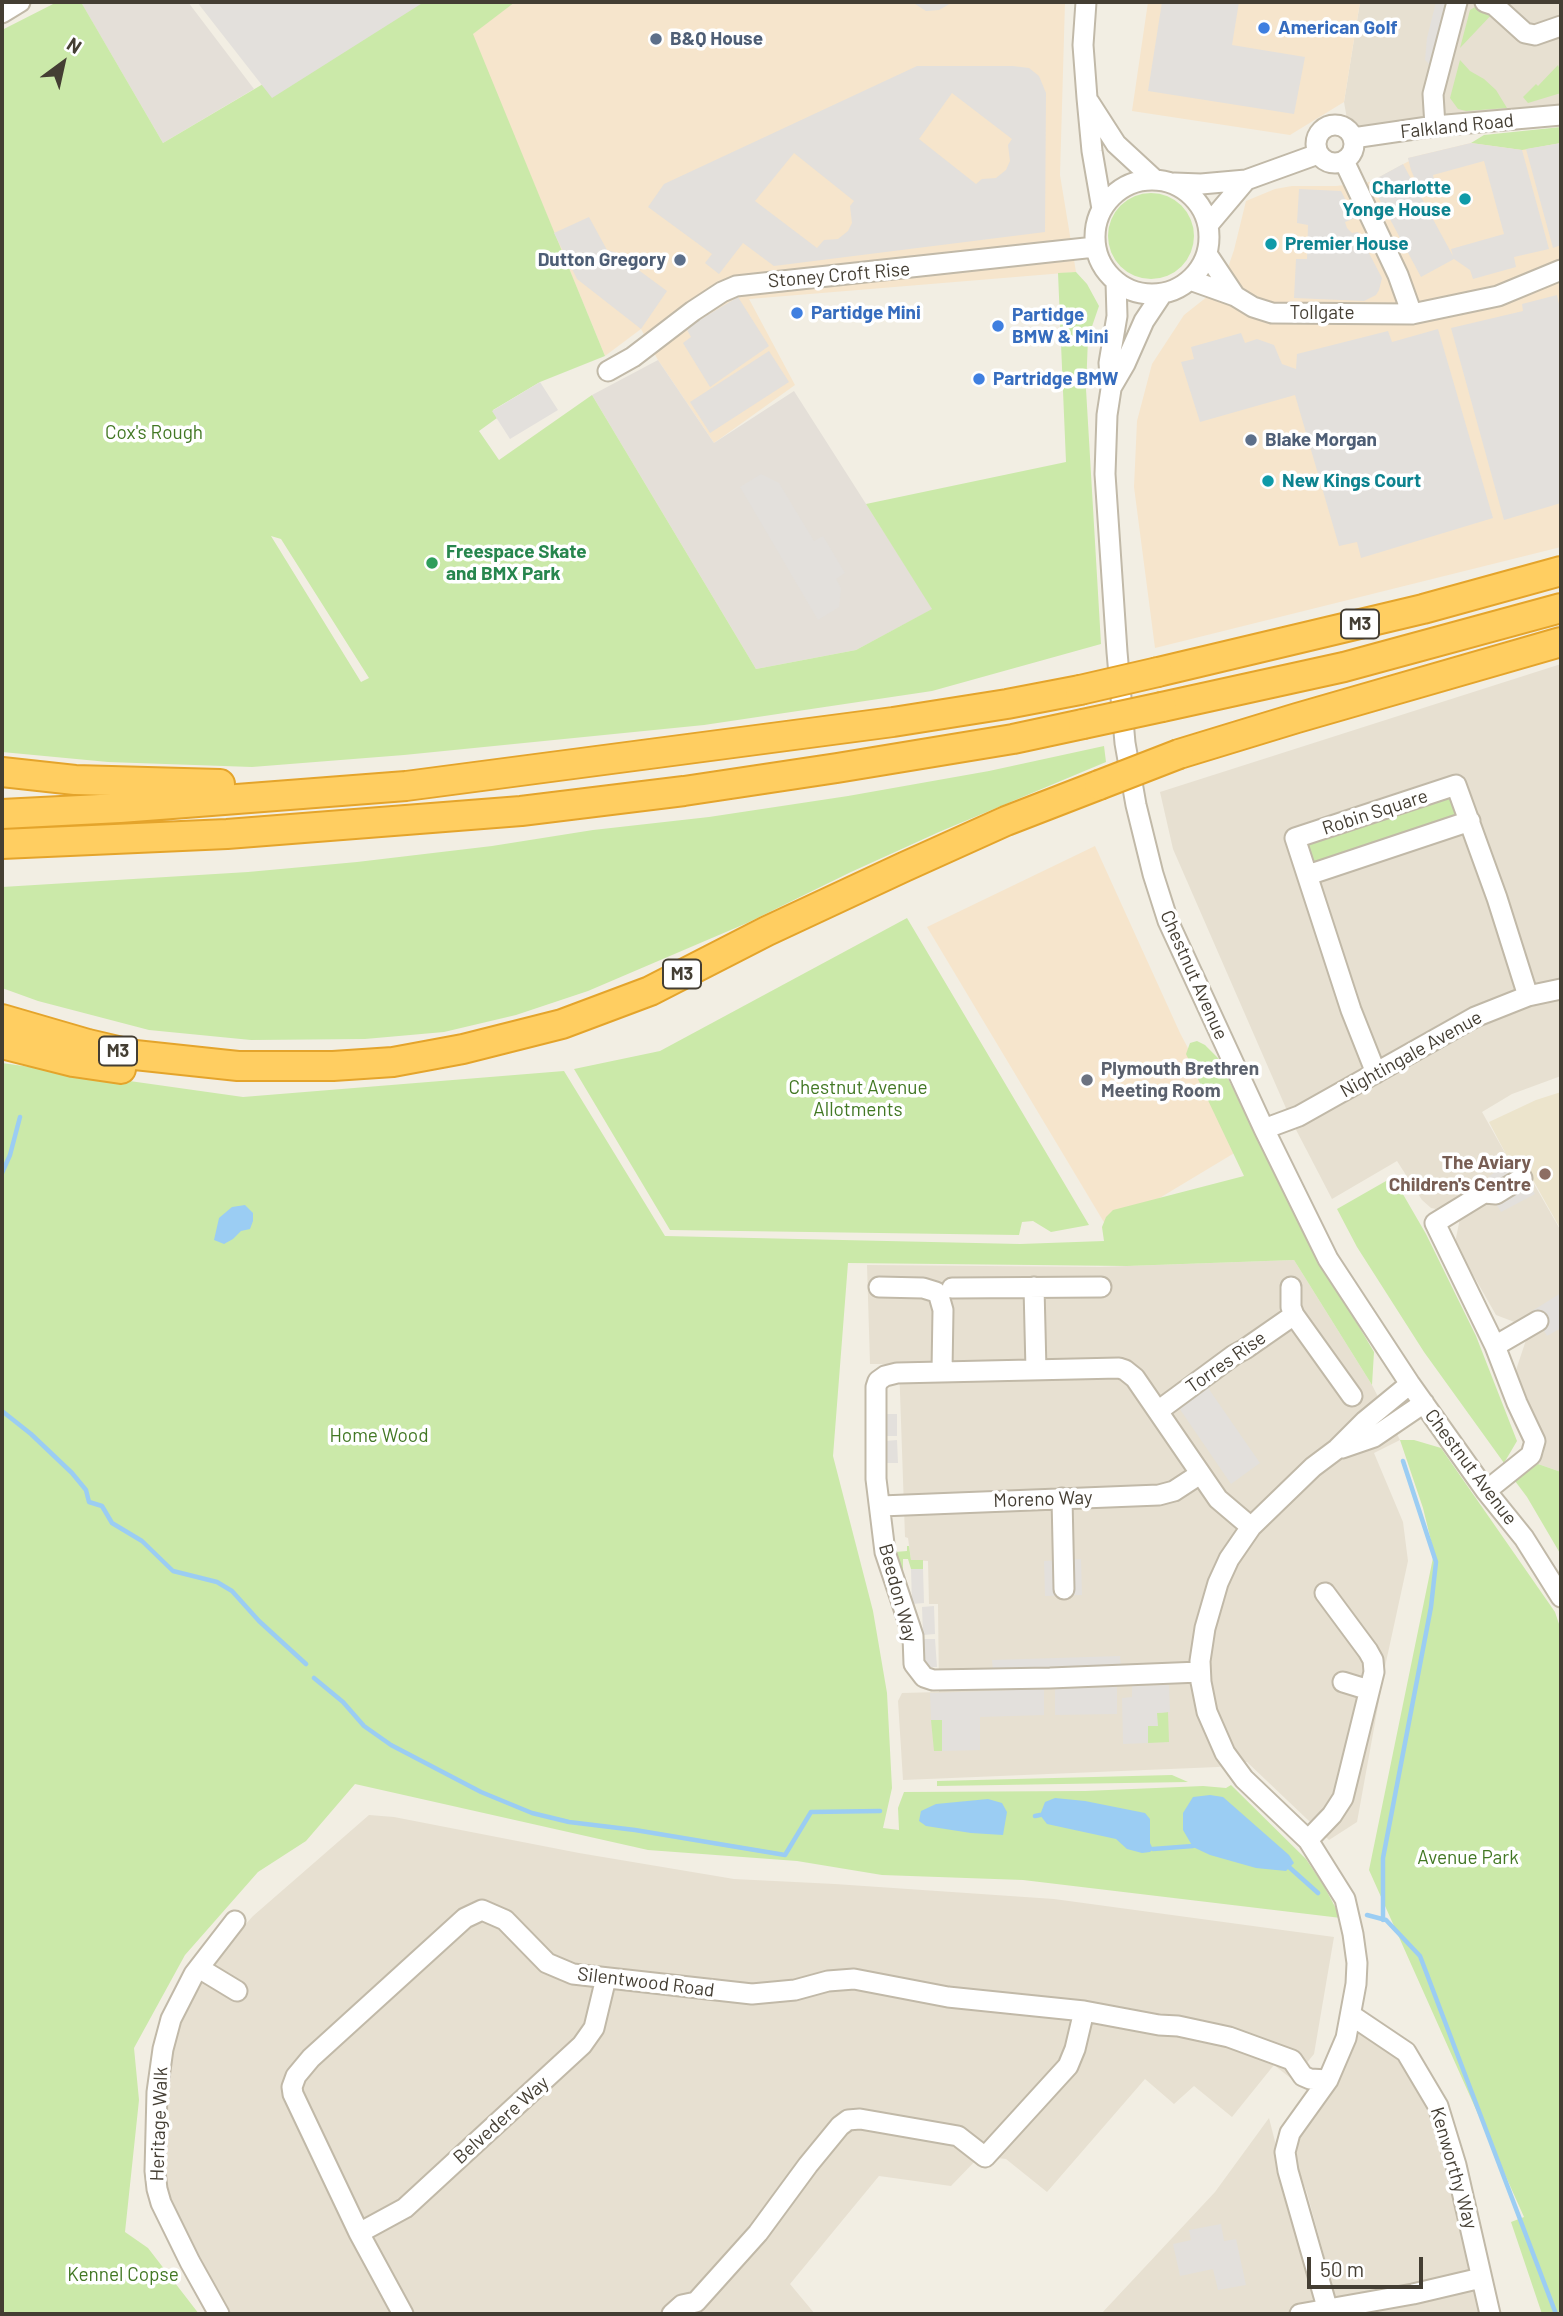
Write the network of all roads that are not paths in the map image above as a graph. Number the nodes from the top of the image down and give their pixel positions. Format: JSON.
{"nodes":[{"id":1,"x":20,"y":2,"type":"edge"},
{"id":2,"x":1086,"y":2,"type":"edge"},
{"id":3,"x":1457,"y":2,"type":"edge"},
{"id":4,"x":1485,"y":2,"type":"edge"},
{"id":5,"x":2,"y":13,"type":"edge"},
{"id":6,"x":1561,"y":26,"type":"edge"},
{"id":7,"x":1087,"y":98,"type":"junction"},
{"id":8,"x":1561,"y":115,"type":"edge"},
{"id":9,"x":1435,"y":126,"type":"junction"},
{"id":10,"x":1353,"y":138,"type":"junction"},
{"id":11,"x":1318,"y":154,"type":"junction"},
{"id":12,"x":1344,"y":161,"type":"junction"},
{"id":13,"x":1246,"y":180,"type":"junction"},
{"id":14,"x":1162,"y":181,"type":"junction"},
{"id":15,"x":1101,"y":209,"type":"junction"},
{"id":16,"x":1208,"y":225,"type":"junction"},
{"id":17,"x":1095,"y":247,"type":"junction"},
{"id":18,"x":1207,"y":254,"type":"junction"},
{"id":19,"x":1561,"y":270,"type":"edge"},
{"id":20,"x":1190,"y":280,"type":"junction"},
{"id":21,"x":1116,"y":282,"type":"junction"},
{"id":22,"x":1162,"y":294,"type":"junction"},
{"id":23,"x":1235,"y":296,"type":"junction"},
{"id":24,"x":1412,"y":314,"type":"junction"},
{"id":25,"x":608,"y":372,"type":"dead end"},
{"id":26,"x":1111,"y":389,"type":"junction"},
{"id":27,"x":1561,"y":571,"type":"edge"},
{"id":28,"x":1561,"y":608,"type":"edge"},
{"id":29,"x":1561,"y":642,"type":"edge"},
{"id":30,"x":2,"y":772,"type":"edge"},
{"id":31,"x":457,"y":780,"type":"junction"},
{"id":32,"x":2,"y":814,"type":"edge"},
{"id":33,"x":1469,"y":821,"type":"junction"},
{"id":34,"x":2,"y":844,"type":"edge"},
{"id":35,"x":1308,"y":875,"type":"junction"},
{"id":36,"x":1561,"y":989,"type":"edge"},
{"id":37,"x":1528,"y":996,"type":"junction"},
{"id":38,"x":2,"y":1019,"type":"edge"},
{"id":39,"x":2,"y":1044,"type":"edge"},
{"id":40,"x":238,"y":1066,"type":"junction"},
{"id":41,"x":1376,"y":1073,"type":"junction"},
{"id":42,"x":1264,"y":1129,"type":"junction"},
{"id":43,"x":1522,"y":1178,"type":"dead end"},
{"id":44,"x":880,"y":1287,"type":"dead end"},
{"id":45,"x":1034,"y":1287,"type":"junction"},
{"id":46,"x":1101,"y":1287,"type":"dead end"},
{"id":47,"x":1291,"y":1287,"type":"dead end"},
{"id":48,"x":953,"y":1288,"type":"dead end"},
{"id":49,"x":1294,"y":1315,"type":"junction"},
{"id":50,"x":1538,"y":1321,"type":"dead end"},
{"id":51,"x":1496,"y":1346,"type":"junction"},
{"id":52,"x":1035,"y":1370,"type":"junction"},
{"id":53,"x":942,"y":1371,"type":"junction"},
{"id":54,"x":1410,"y":1384,"type":"junction"},
{"id":55,"x":1352,"y":1396,"type":"dead end"},
{"id":56,"x":1424,"y":1403,"type":"junction"},
{"id":57,"x":1158,"y":1410,"type":"junction"},
{"id":58,"x":1337,"y":1449,"type":"junction"},
{"id":59,"x":1200,"y":1474,"type":"junction"},
{"id":60,"x":1486,"y":1491,"type":"junction"},
{"id":61,"x":1062,"y":1498,"type":"junction"},
{"id":62,"x":881,"y":1506,"type":"junction"},
{"id":63,"x":1251,"y":1527,"type":"junction"},
{"id":64,"x":1064,"y":1589,"type":"dead end"},
{"id":65,"x":1325,"y":1593,"type":"dead end"},
{"id":66,"x":1561,"y":1597,"type":"edge"},
{"id":67,"x":1200,"y":1672,"type":"junction"},
{"id":68,"x":1343,"y":1682,"type":"dead end"},
{"id":69,"x":1369,"y":1690,"type":"junction"},
{"id":70,"x":1308,"y":1839,"type":"junction"},
{"id":71,"x":235,"y":1921,"type":"dead end"},
{"id":72,"x":199,"y":1968,"type":"junction"},
{"id":73,"x":606,"y":1978,"type":"junction"},
{"id":74,"x":237,"y":1991,"type":"dead end"},
{"id":75,"x":1084,"y":2011,"type":"junction"},
{"id":76,"x":1351,"y":2015,"type":"junction"},
{"id":77,"x":1328,"y":2080,"type":"junction"},
{"id":78,"x":359,"y":2233,"type":"junction"},
{"id":79,"x":1481,"y":2278,"type":"junction"},
{"id":80,"x":1328,"y":2312,"type":"edge"},
{"id":81,"x":219,"y":2314,"type":"edge"},
{"id":82,"x":401,"y":2314,"type":"edge"},
{"id":83,"x":672,"y":2314,"type":"edge"},
{"id":84,"x":1300,"y":2314,"type":"edge"},
{"id":85,"x":1490,"y":2314,"type":"edge"}],
"edges":[{"from":1,"to":5,"type":"street"},
{"from":2,"to":7,"type":"street"},
{"from":3,"to":9,"type":"street"},
{"from":4,"to":6,"type":"street"},
{"from":7,"to":14,"type":"street"},
{"from":7,"to":15,"type":"street"},
{"from":8,"to":9,"type":"street","name":"Falkland Road"},
{"from":9,"to":10,"type":"street","name":"Falkland Road"},
{"from":10,"to":11,"type":"street"},
{"from":10,"to":12,"type":"street"},
{"from":11,"to":12,"type":"street"},
{"from":11,"to":13,"type":"street"},
{"from":12,"to":24,"type":"street"},
{"from":13,"to":14,"type":"street"},
{"from":13,"to":16,"type":"street"},
{"from":14,"to":15,"type":"street"},
{"from":14,"to":16,"type":"street"},
{"from":15,"to":17,"type":"street"},
{"from":16,"to":18,"type":"street"},
{"from":17,"to":21,"type":"street"},
{"from":17,"to":25,"type":"street","name":"Stoney Croft Rise"},
{"from":18,"to":20,"type":"street"},
{"from":18,"to":23,"type":"street"},
{"from":19,"to":24,"type":"street","name":"Tollgate"},
{"from":20,"to":22,"type":"street"},
{"from":20,"to":23,"type":"street","name":"Tollgate"},
{"from":21,"to":22,"type":"street"},
{"from":21,"to":26,"type":"street","name":"Chestnut Avenue"},
{"from":22,"to":26,"type":"street","name":"Chestnut Avenue"},
{"from":23,"to":24,"type":"street","name":"Tollgate"},
{"from":26,"to":42,"type":"street","name":"Chestnut Avenue"},
{"from":27,"to":31,"type":"highway","number":"M3","bridge":true},
{"from":28,"to":34,"type":"highway","number":"M3","bridge":true},
{"from":29,"to":40,"type":"highway","number":"M3","bridge":true},
{"from":30,"to":31,"type":"highway","number":"M3"},
{"from":31,"to":32,"type":"highway","number":"M3"},
{"from":33,"to":35,"type":"street","name":"Robin Square"},
{"from":33,"to":35,"type":"street","name":"Robin Square"},
{"from":33,"to":37,"type":"street","name":"Robin Square"},
{"from":35,"to":41,"type":"street","name":"Robin Square"},
{"from":36,"to":37,"type":"street","name":"Nightingale Avenue"},
{"from":37,"to":41,"type":"street","name":"Nightingale Avenue"},
{"from":38,"to":40,"type":"highway","number":"M3"},
{"from":39,"to":40,"type":"highway","number":"M3"},
{"from":41,"to":42,"type":"street","name":"Nightingale Avenue"},
{"from":42,"to":54,"type":"street","name":"Chestnut Avenue"},
{"from":43,"to":51,"type":"street"},
{"from":44,"to":53,"type":"street"},
{"from":45,"to":46,"type":"street"},
{"from":45,"to":48,"type":"street"},
{"from":45,"to":52,"type":"street"},
{"from":47,"to":49,"type":"street"},
{"from":49,"to":55,"type":"street"},
{"from":49,"to":57,"type":"street","name":"Torres Rise"},
{"from":50,"to":51,"type":"street"},
{"from":51,"to":60,"type":"street"},
{"from":52,"to":53,"type":"street","name":"Beedon Way"},
{"from":52,"to":57,"type":"street","name":"Beedon Way"},
{"from":53,"to":62,"type":"street","name":"Beedon Way"},
{"from":54,"to":56,"type":"street","name":"Chestnut Avenue"},
{"from":54,"to":58,"type":"street"},
{"from":56,"to":58,"type":"street"},
{"from":56,"to":60,"type":"street","name":"Chestnut Avenue"},
{"from":57,"to":59,"type":"street","name":"Beedon Way"},
{"from":58,"to":63,"type":"street"},
{"from":59,"to":61,"type":"street","name":"Moreno Way"},
{"from":59,"to":63,"type":"street","name":"Beedon Way"},
{"from":60,"to":66,"type":"street","name":"Chestnut Avenue"},
{"from":61,"to":62,"type":"street","name":"Moreno Way"},
{"from":61,"to":64,"type":"street"},
{"from":62,"to":67,"type":"street","name":"Beedon Way"},
{"from":63,"to":67,"type":"street"},
{"from":65,"to":69,"type":"street"},
{"from":67,"to":70,"type":"street"},
{"from":68,"to":69,"type":"street"},
{"from":69,"to":70,"type":"street"},
{"from":70,"to":76,"type":"street"},
{"from":71,"to":72,"type":"street","name":"Heritage Walk"},
{"from":72,"to":74,"type":"street"},
{"from":72,"to":81,"type":"street","name":"Heritage Walk"},
{"from":73,"to":75,"type":"street","name":"Silentwood Road"},
{"from":73,"to":78,"type":"street","name":"Belvedere Way"},
{"from":73,"to":78,"type":"street","name":"Silentwood Road"},
{"from":75,"to":77,"type":"street","name":"Silentwood Road"},
{"from":75,"to":83,"type":"street"},
{"from":76,"to":77,"type":"street"},
{"from":76,"to":79,"type":"street","name":"Kenworthy Way"},
{"from":77,"to":80,"type":"street"},
{"from":78,"to":82,"type":"street","name":"Silentwood Road"},
{"from":79,"to":80,"type":"street"},
{"from":79,"to":85,"type":"street","name":"Kenworthy Way"},
{"from":80,"to":84,"type":"street"}]}
